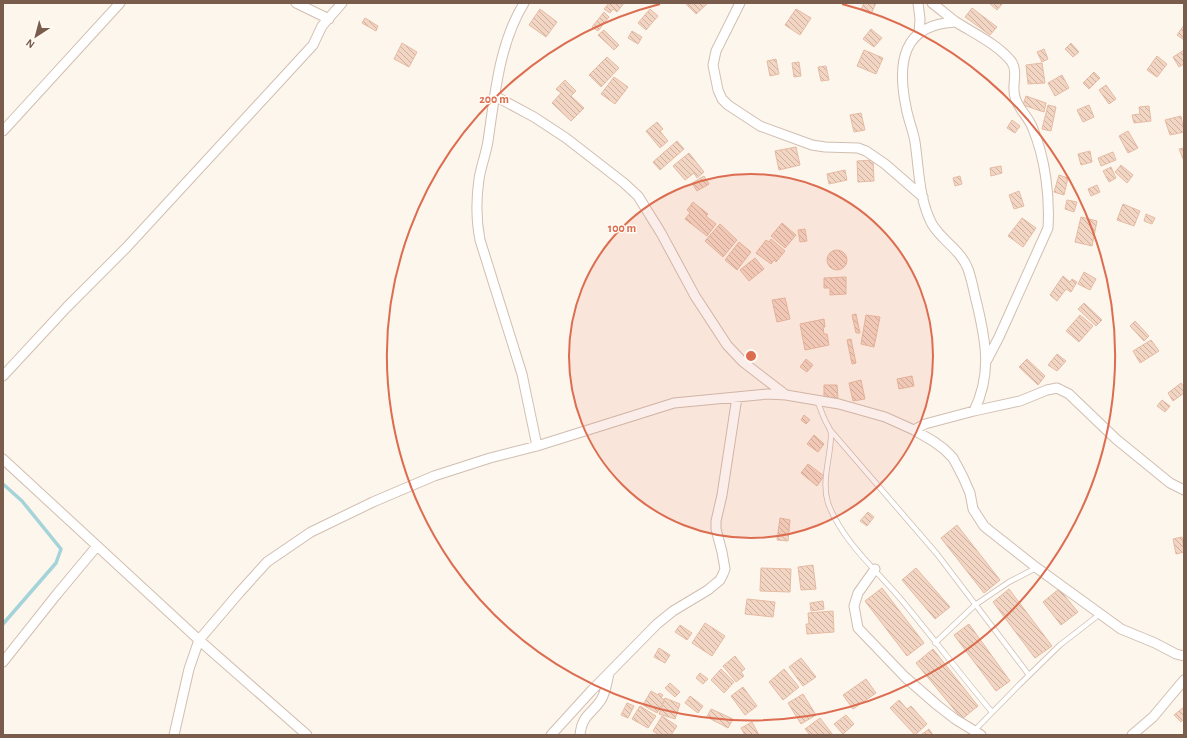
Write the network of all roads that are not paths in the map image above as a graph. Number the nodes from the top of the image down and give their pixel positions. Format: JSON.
{"nodes":[{"id":1,"x":120,"y":3,"type":"edge"},
{"id":2,"x":296,"y":3,"type":"edge"},
{"id":3,"x":342,"y":3,"type":"edge"},
{"id":4,"x":524,"y":3,"type":"edge"},
{"id":5,"x":740,"y":3,"type":"edge"},
{"id":6,"x":918,"y":3,"type":"edge"},
{"id":7,"x":932,"y":3,"type":"edge"},
{"id":8,"x":329,"y":19,"type":"junction"},
{"id":9,"x":956,"y":22,"type":"junction"},
{"id":10,"x":919,"y":33,"type":"junction"},
{"id":11,"x":495,"y":96,"type":"junction"},
{"id":12,"x":3,"y":131,"type":"edge"},
{"id":13,"x":923,"y":197,"type":"junction"},
{"id":14,"x":986,"y":362,"type":"junction"},
{"id":15,"x":3,"y":376,"type":"edge"},
{"id":16,"x":786,"y":395,"type":"junction"},
{"id":17,"x":737,"y":397,"type":"junction"},
{"id":18,"x":818,"y":400,"type":"junction"},
{"id":19,"x":974,"y":410,"type":"junction"},
{"id":20,"x":914,"y":430,"type":"junction"},
{"id":21,"x":831,"y":431,"type":"junction"},
{"id":22,"x":537,"y":446,"type":"junction"},
{"id":23,"x":3,"y":460,"type":"edge"},
{"id":24,"x":1184,"y":490,"type":"edge"},
{"id":25,"x":97,"y":546,"type":"junction"},
{"id":26,"x":1037,"y":568,"type":"junction"},
{"id":27,"x":875,"y":569,"type":"junction"},
{"id":28,"x":975,"y":605,"type":"junction"},
{"id":29,"x":1100,"y":614,"type":"junction"},
{"id":30,"x":199,"y":640,"type":"junction"},
{"id":31,"x":936,"y":642,"type":"junction"},
{"id":32,"x":1184,"y":656,"type":"edge"},
{"id":33,"x":3,"y":662,"type":"edge"},
{"id":34,"x":609,"y":673,"type":"junction"},
{"id":35,"x":1029,"y":675,"type":"junction"},
{"id":36,"x":1184,"y":680,"type":"edge"},
{"id":37,"x":992,"y":712,"type":"junction"},
{"id":38,"x":977,"y":733,"type":"edge"},
{"id":39,"x":174,"y":735,"type":"edge"},
{"id":40,"x":306,"y":735,"type":"edge"},
{"id":41,"x":551,"y":735,"type":"edge"},
{"id":42,"x":580,"y":735,"type":"edge"},
{"id":43,"x":1132,"y":735,"type":"edge"}],
"edges":[{"from":1,"to":12,"type":"street"},
{"from":2,"to":8,"type":"street"},
{"from":3,"to":8,"type":"street"},
{"from":4,"to":11,"type":"street"},
{"from":5,"to":13,"type":"street"},
{"from":6,"to":10,"type":"street"},
{"from":7,"to":9,"type":"street"},
{"from":8,"to":15,"type":"street"},
{"from":9,"to":10,"type":"street"},
{"from":9,"to":14,"type":"street"},
{"from":10,"to":13,"type":"street"},
{"from":11,"to":16,"type":"street"},
{"from":11,"to":22,"type":"street"},
{"from":13,"to":14,"type":"street"},
{"from":14,"to":19,"type":"street"},
{"from":16,"to":17,"type":"street"},
{"from":16,"to":18,"type":"street"},
{"from":17,"to":22,"type":"street"},
{"from":17,"to":34,"type":"street"},
{"from":18,"to":20,"type":"street"},
{"from":18,"to":21,"type":"lane"},
{"from":19,"to":20,"type":"street"},
{"from":19,"to":24,"type":"street"},
{"from":20,"to":26,"type":"street"},
{"from":21,"to":27,"type":"lane"},
{"from":21,"to":28,"type":"lane"},
{"from":22,"to":30,"type":"street"},
{"from":23,"to":25,"type":"street"},
{"from":25,"to":30,"type":"street"},
{"from":25,"to":33,"type":"street"},
{"from":26,"to":28,"type":"lane"},
{"from":26,"to":29,"type":"street"},
{"from":27,"to":31,"type":"lane"},
{"from":27,"to":38,"type":"street"},
{"from":28,"to":31,"type":"lane"},
{"from":28,"to":35,"type":"lane"},
{"from":29,"to":32,"type":"street"},
{"from":29,"to":35,"type":"lane"},
{"from":30,"to":39,"type":"street"},
{"from":30,"to":40,"type":"street"},
{"from":31,"to":37,"type":"lane"},
{"from":34,"to":41,"type":"street"},
{"from":34,"to":42,"type":"street"},
{"from":35,"to":37,"type":"lane"},
{"from":36,"to":43,"type":"street"},
{"from":37,"to":38,"type":"lane"}]}
